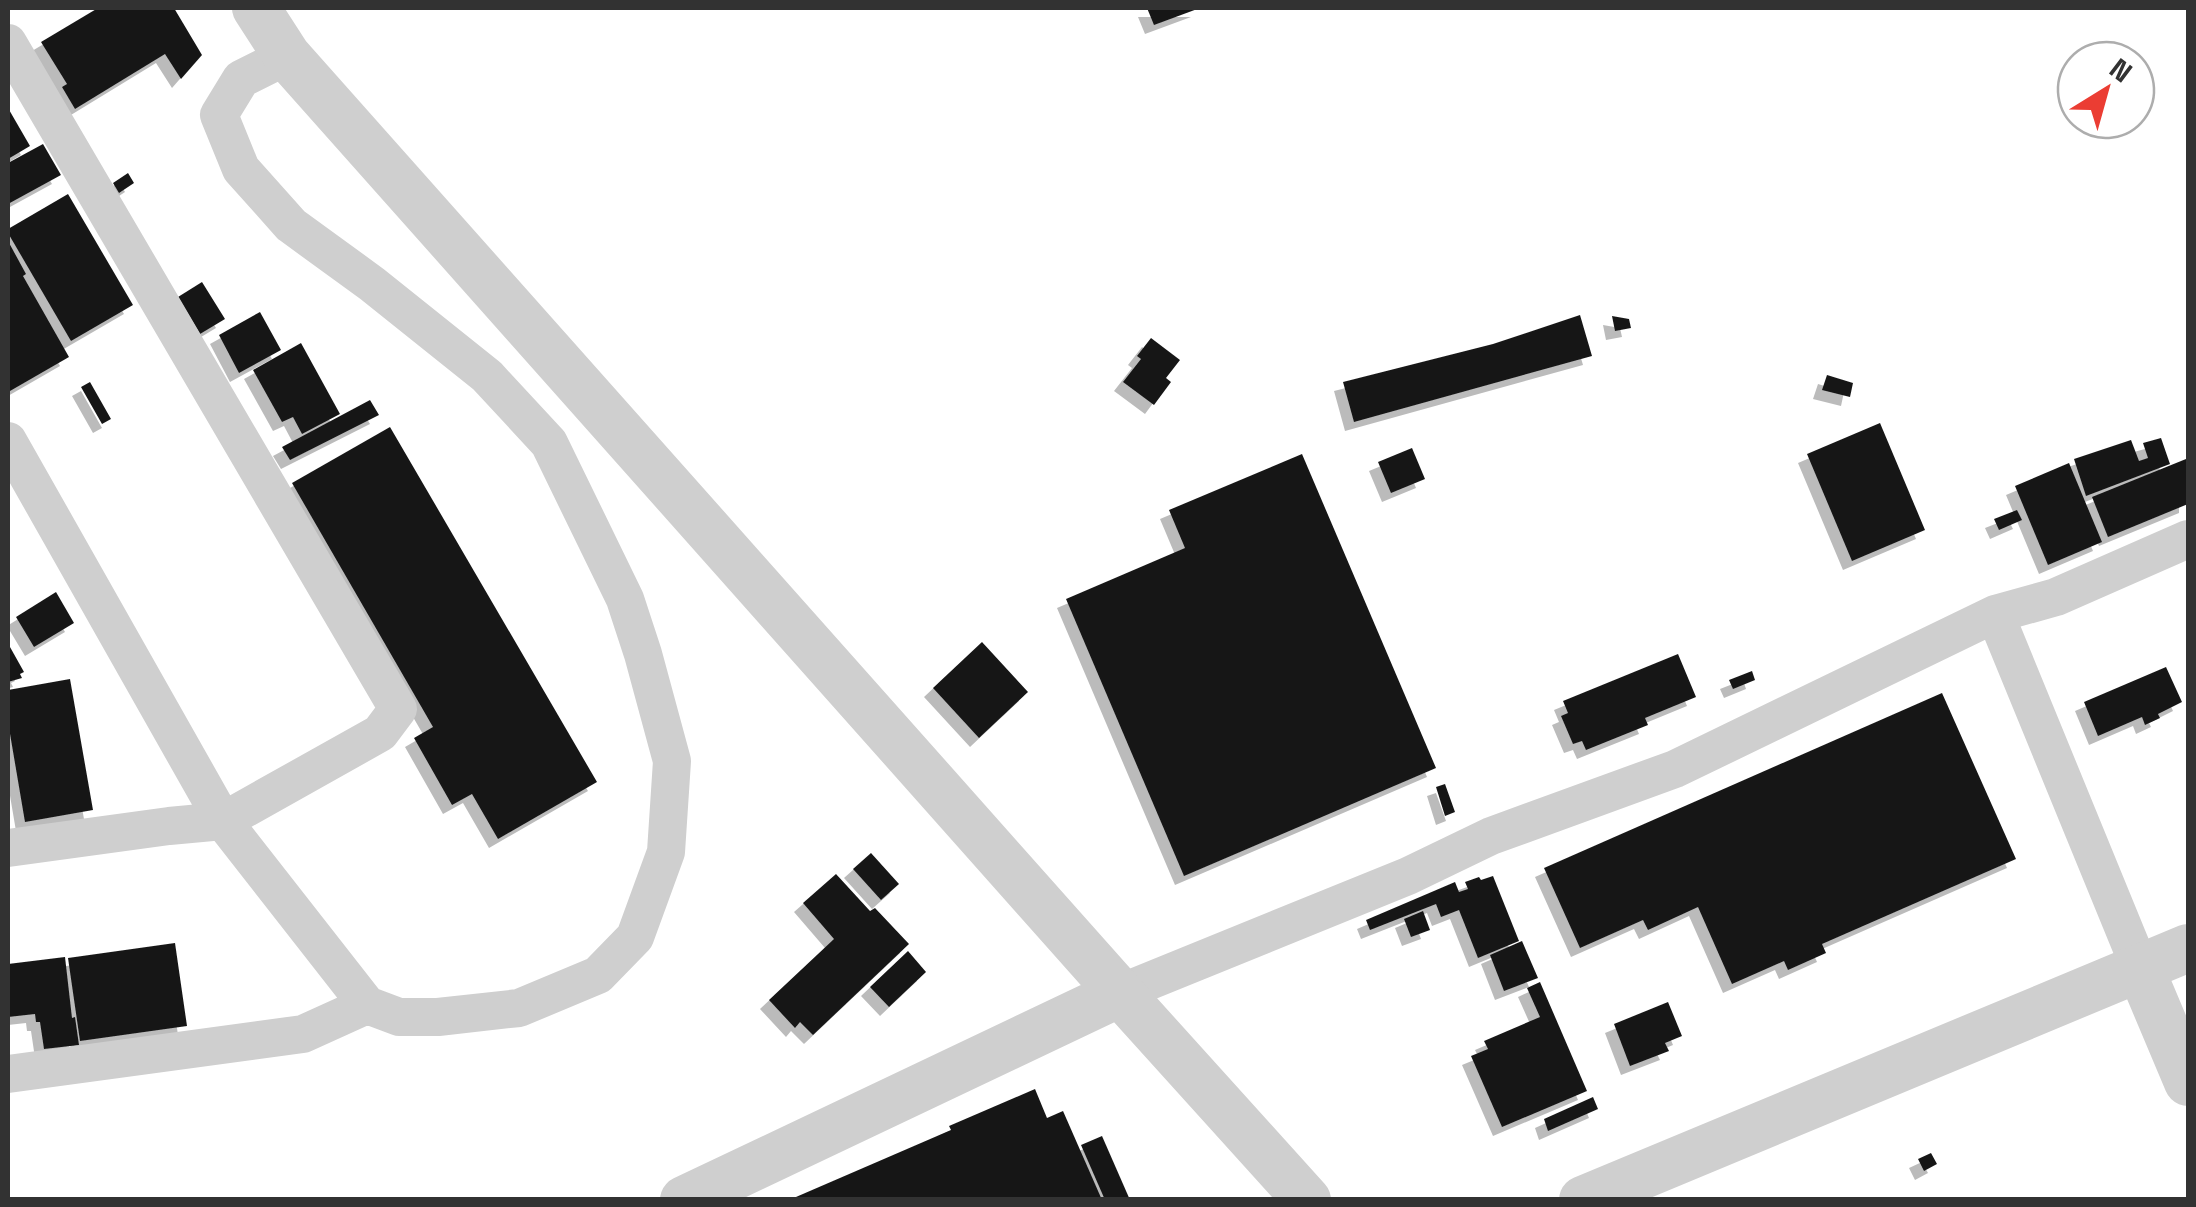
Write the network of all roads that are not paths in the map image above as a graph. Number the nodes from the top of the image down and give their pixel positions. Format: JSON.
{"nodes":[{"id":1,"x":256,"y":8,"type":"edge"},
{"id":2,"x":8,"y":43,"type":"edge"},
{"id":3,"x":288,"y":56,"type":"junction"},
{"id":4,"x":8,"y":441,"type":"edge"},
{"id":5,"x":18,"y":483,"type":"edge"},
{"id":6,"x":2188,"y":539,"type":"edge"},
{"id":7,"x":1995,"y":614,"type":"junction"},
{"id":8,"x":224,"y":821,"type":"junction"},
{"id":9,"x":8,"y":848,"type":"edge"},
{"id":10,"x":2188,"y":948,"type":"edge"},
{"id":11,"x":2140,"y":968,"type":"junction"},
{"id":12,"x":1120,"y":993,"type":"junction"},
{"id":13,"x":367,"y":1005,"type":"junction"},
{"id":14,"x":8,"y":1074,"type":"edge"},
{"id":15,"x":2188,"y":1082,"type":"edge"},
{"id":16,"x":684,"y":1200,"type":"edge"},
{"id":17,"x":1307,"y":1200,"type":"edge"},
{"id":18,"x":1583,"y":1200,"type":"edge"}],
"edges":[{"from":1,"to":3,"type":"street"},
{"from":2,"to":8,"type":"street"},
{"from":3,"to":12,"type":"street"},
{"from":3,"to":13,"type":"street"},
{"from":4,"to":5,"type":"street"},
{"from":5,"to":8,"type":"street"},
{"from":6,"to":7,"type":"street"},
{"from":7,"to":11,"type":"street"},
{"from":7,"to":12,"type":"street"},
{"from":8,"to":9,"type":"street"},
{"from":8,"to":13,"type":"street"},
{"from":10,"to":11,"type":"street"},
{"from":11,"to":15,"type":"street"},
{"from":11,"to":18,"type":"street"},
{"from":12,"to":16,"type":"street"},
{"from":12,"to":17,"type":"street"},
{"from":13,"to":14,"type":"street"}]}
